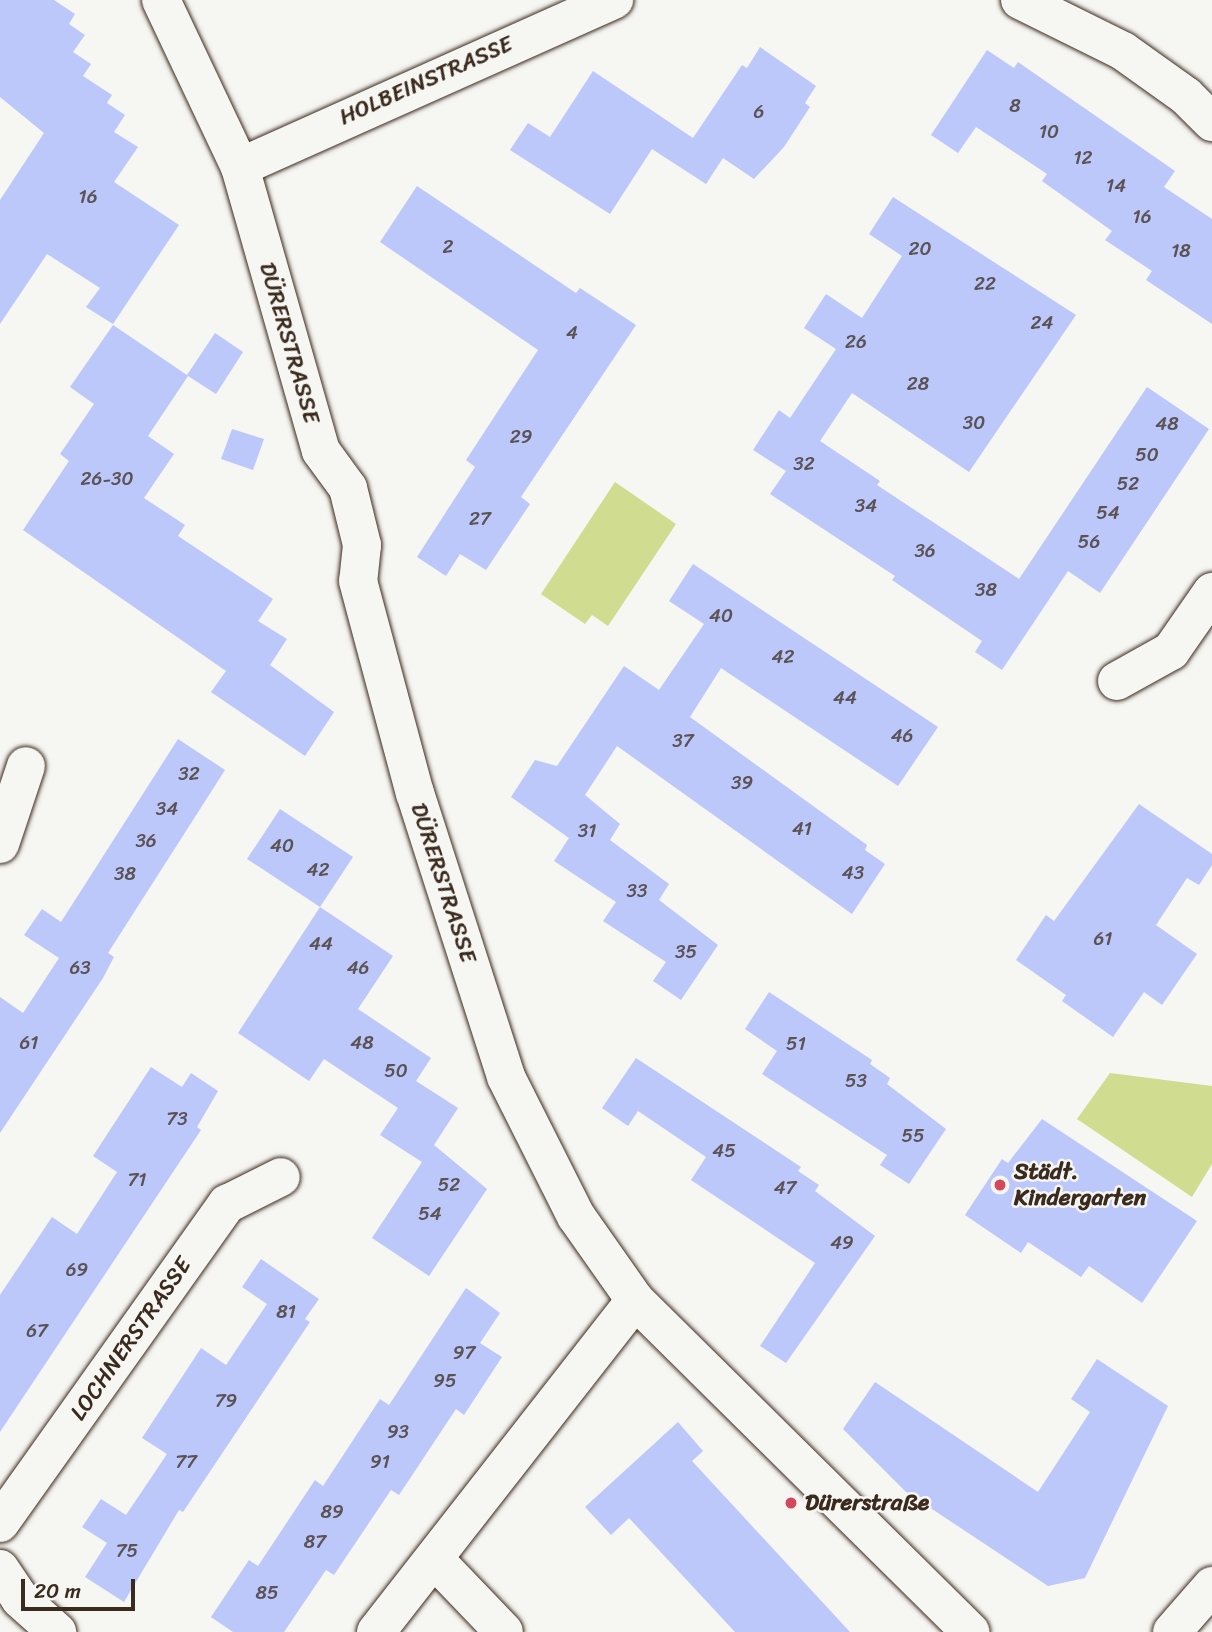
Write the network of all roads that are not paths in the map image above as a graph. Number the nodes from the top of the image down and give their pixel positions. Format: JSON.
{"nodes":[{"id":1,"x":161,"y":0,"type":"edge"},
{"id":2,"x":614,"y":0,"type":"edge"},
{"id":3,"x":1020,"y":0,"type":"edge"},
{"id":4,"x":1212,"y":122,"type":"edge"},
{"id":5,"x":240,"y":167,"type":"junction"},
{"id":6,"x":1212,"y":592,"type":"edge"},
{"id":7,"x":1116,"y":681,"type":"dead end"},
{"id":8,"x":26,"y":766,"type":"dead end"},
{"id":9,"x":1,"y":839,"type":"edge"},
{"id":10,"x":281,"y":1177,"type":"dead end"},
{"id":11,"x":635,"y":1300,"type":"junction"},
{"id":12,"x":0,"y":1523,"type":"edge"},
{"id":13,"x":436,"y":1561,"type":"junction"},
{"id":14,"x":0,"y":1569,"type":"edge"},
{"id":15,"x":1212,"y":1586,"type":"edge"},
{"id":16,"x":57,"y":1632,"type":"edge"},
{"id":17,"x":376,"y":1632,"type":"edge"},
{"id":18,"x":504,"y":1632,"type":"edge"},
{"id":19,"x":971,"y":1632,"type":"edge"},
{"id":20,"x":1172,"y":1632,"type":"edge"}],
"edges":[{"from":1,"to":5,"type":"street","name":"DÜRERSTRASSE"},
{"from":2,"to":5,"type":"street","name":"HOLBEINSTRASSE"},
{"from":3,"to":4,"type":"street"},
{"from":5,"to":11,"type":"street","name":"DÜRERSTRASSE"},
{"from":6,"to":7,"type":"street"},
{"from":8,"to":9,"type":"street"},
{"from":10,"to":12,"type":"street","name":"LOCHNERSTRASSE"},
{"from":11,"to":13,"type":"street"},
{"from":11,"to":19,"type":"street","name":"DÜRERSTRASSE"},
{"from":13,"to":17,"type":"street"},
{"from":13,"to":18,"type":"street"},
{"from":14,"to":16,"type":"street"},
{"from":15,"to":20,"type":"street"}]}
